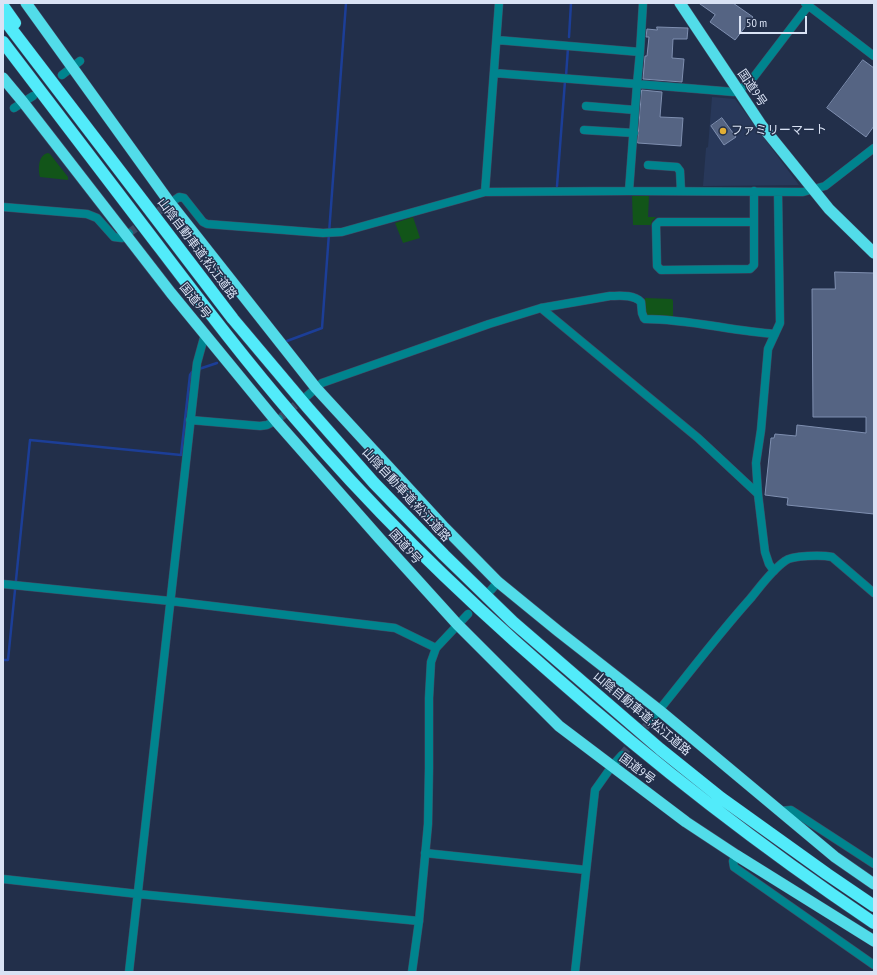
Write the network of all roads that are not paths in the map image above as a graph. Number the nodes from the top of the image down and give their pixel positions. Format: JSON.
{"nodes":[{"id":1,"x":26,"y":3,"type":"edge"},
{"id":2,"x":499,"y":3,"type":"edge"},
{"id":3,"x":643,"y":3,"type":"edge"},
{"id":4,"x":680,"y":3,"type":"edge"},
{"id":5,"x":806,"y":4,"type":"edge"},
{"id":6,"x":3,"y":6,"type":"edge"},
{"id":7,"x":3,"y":18,"type":"edge"},
{"id":8,"x":497,"y":40,"type":"junction"},
{"id":9,"x":3,"y":42,"type":"edge"},
{"id":10,"x":3,"y":52,"type":"edge"},
{"id":11,"x":640,"y":52,"type":"junction"},
{"id":12,"x":874,"y":56,"type":"edge"},
{"id":13,"x":76,"y":64,"type":"junction"},
{"id":14,"x":494,"y":73,"type":"junction"},
{"id":15,"x":62,"y":75,"type":"dead end"},
{"id":16,"x":3,"y":78,"type":"edge"},
{"id":17,"x":638,"y":84,"type":"junction"},
{"id":18,"x":738,"y":90,"type":"junction"},
{"id":19,"x":33,"y":96,"type":"dead end"},
{"id":20,"x":19,"y":105,"type":"junction"},
{"id":21,"x":586,"y":106,"type":"dead end"},
{"id":22,"x":54,"y":109,"type":"junction"},
{"id":23,"x":635,"y":110,"type":"junction"},
{"id":24,"x":584,"y":130,"type":"dead end"},
{"id":25,"x":634,"y":133,"type":"junction"},
{"id":26,"x":874,"y":148,"type":"edge"},
{"id":27,"x":107,"y":154,"type":"junction"},
{"id":28,"x":648,"y":165,"type":"dead end"},
{"id":29,"x":812,"y":189,"type":"junction"},
{"id":30,"x":629,"y":191,"type":"junction"},
{"id":31,"x":680,"y":191,"type":"junction"},
{"id":32,"x":754,"y":191,"type":"junction"},
{"id":33,"x":484,"y":192,"type":"junction"},
{"id":34,"x":778,"y":192,"type":"junction"},
{"id":35,"x":168,"y":204,"type":"junction"},
{"id":36,"x":3,"y":207,"type":"edge"},
{"id":37,"x":754,"y":222,"type":"junction"},
{"id":38,"x":128,"y":234,"type":"junction"},
{"id":39,"x":874,"y":253,"type":"edge"},
{"id":40,"x":541,"y":308,"type":"junction"},
{"id":41,"x":205,"y":334,"type":"junction"},
{"id":42,"x":775,"y":334,"type":"junction"},
{"id":43,"x":316,"y":388,"type":"junction"},
{"id":44,"x":307,"y":396,"type":"tunnel mouth"},
{"id":45,"x":190,"y":420,"type":"junction"},
{"id":46,"x":278,"y":420,"type":"junction"},
{"id":47,"x":758,"y":494,"type":"junction"},
{"id":48,"x":774,"y":571,"type":"junction"},
{"id":49,"x":3,"y":584,"type":"edge"},
{"id":50,"x":874,"y":593,"type":"edge"},
{"id":51,"x":170,"y":601,"type":"junction"},
{"id":52,"x":468,"y":614,"type":"dead end"},
{"id":53,"x":457,"y":624,"type":"junction"},
{"id":54,"x":436,"y":648,"type":"junction"},
{"id":55,"x":659,"y":710,"type":"junction"},
{"id":56,"x":651,"y":720,"type":"tunnel mouth"},
{"id":57,"x":622,"y":755,"type":"tunnel mouth"},
{"id":58,"x":612,"y":766,"type":"junction"},
{"id":59,"x":780,"y":812,"type":"junction"},
{"id":60,"x":425,"y":853,"type":"junction"},
{"id":61,"x":736,"y":855,"type":"junction"},
{"id":62,"x":874,"y":864,"type":"edge"},
{"id":63,"x":586,"y":870,"type":"junction"},
{"id":64,"x":3,"y":880,"type":"edge"},
{"id":65,"x":874,"y":884,"type":"edge"},
{"id":66,"x":138,"y":894,"type":"junction"},
{"id":67,"x":874,"y":906,"type":"edge"},
{"id":68,"x":419,"y":921,"type":"junction"},
{"id":69,"x":874,"y":923,"type":"edge"},
{"id":70,"x":874,"y":941,"type":"edge"},
{"id":71,"x":874,"y":965,"type":"edge"},
{"id":72,"x":129,"y":972,"type":"edge"},
{"id":73,"x":412,"y":972,"type":"edge"},
{"id":74,"x":575,"y":972,"type":"edge"}],
"edges":[{"from":1,"to":13,"type":"highway"},
{"from":2,"to":8,"type":"street"},
{"from":3,"to":11,"type":"street"},
{"from":4,"to":18,"type":"highway","name":"国道9号"},
{"from":5,"to":12,"type":"street"},
{"from":5,"to":18,"type":"street"},
{"from":6,"to":27,"type":"highway"},
{"from":7,"to":27,"type":"highway","name":"山陰自動車道;松江道路"},
{"from":8,"to":11,"type":"street"},
{"from":8,"to":14,"type":"street"},
{"from":9,"to":22,"type":"highway"},
{"from":10,"to":22,"type":"highway"},
{"from":11,"to":17,"type":"street"},
{"from":13,"to":15,"type":"street"},
{"from":13,"to":35,"type":"highway"},
{"from":14,"to":17,"type":"street"},
{"from":14,"to":33,"type":"street"},
{"from":16,"to":20,"type":"highway","name":"国道9号"},
{"from":17,"to":18,"type":"street"},
{"from":17,"to":23,"type":"street"},
{"from":18,"to":29,"type":"highway","name":"国道9号"},
{"from":19,"to":20,"type":"street"},
{"from":20,"to":38,"type":"highway","name":"国道9号"},
{"from":21,"to":23,"type":"street"},
{"from":22,"to":69,"type":"highway"},
{"from":23,"to":25,"type":"street"},
{"from":24,"to":25,"type":"street"},
{"from":25,"to":30,"type":"street"},
{"from":26,"to":29,"type":"street"},
{"from":27,"to":67,"type":"highway","name":"山陰自動車道;松江道路"},
{"from":28,"to":31,"type":"street"},
{"from":29,"to":34,"type":"street"},
{"from":29,"to":39,"type":"highway","name":"国道9号"},
{"from":30,"to":31,"type":"street"},
{"from":30,"to":33,"type":"street"},
{"from":31,"to":32,"type":"street"},
{"from":32,"to":34,"type":"street"},
{"from":32,"to":37,"type":"street"},
{"from":33,"to":35,"type":"street"},
{"from":34,"to":42,"type":"street"},
{"from":35,"to":43,"type":"highway"},
{"from":36,"to":38,"type":"street"},
{"from":37,"to":37,"type":"street"},
{"from":38,"to":41,"type":"highway","name":"国道9号"},
{"from":40,"to":42,"type":"street"},
{"from":40,"to":43,"type":"street"},
{"from":40,"to":47,"type":"street"},
{"from":41,"to":45,"type":"street"},
{"from":41,"to":46,"type":"highway","name":"国道9号"},
{"from":42,"to":47,"type":"street"},
{"from":43,"to":44,"type":"street"},
{"from":43,"to":55,"type":"highway"},
{"from":45,"to":46,"type":"street"},
{"from":45,"to":51,"type":"street"},
{"from":46,"to":53,"type":"highway","name":"国道9号"},
{"from":47,"to":48,"type":"street"},
{"from":48,"to":50,"type":"street"},
{"from":48,"to":55,"type":"street"},
{"from":49,"to":51,"type":"street"},
{"from":51,"to":54,"type":"street"},
{"from":51,"to":66,"type":"street"},
{"from":52,"to":53,"type":"street"},
{"from":53,"to":54,"type":"street"},
{"from":53,"to":58,"type":"highway","name":"国道9号"},
{"from":54,"to":60,"type":"street"},
{"from":55,"to":56,"type":"street"},
{"from":55,"to":59,"type":"highway"},
{"from":57,"to":58,"type":"street"},
{"from":58,"to":61,"type":"highway","name":"国道9号"},
{"from":58,"to":63,"type":"street"},
{"from":59,"to":62,"type":"street"},
{"from":59,"to":65,"type":"highway"},
{"from":60,"to":63,"type":"street"},
{"from":60,"to":68,"type":"street"},
{"from":61,"to":70,"type":"highway","name":"国道9号"},
{"from":61,"to":71,"type":"street"},
{"from":63,"to":74,"type":"street"},
{"from":64,"to":66,"type":"street"},
{"from":66,"to":68,"type":"street"},
{"from":66,"to":72,"type":"street"},
{"from":68,"to":73,"type":"street"}]}
